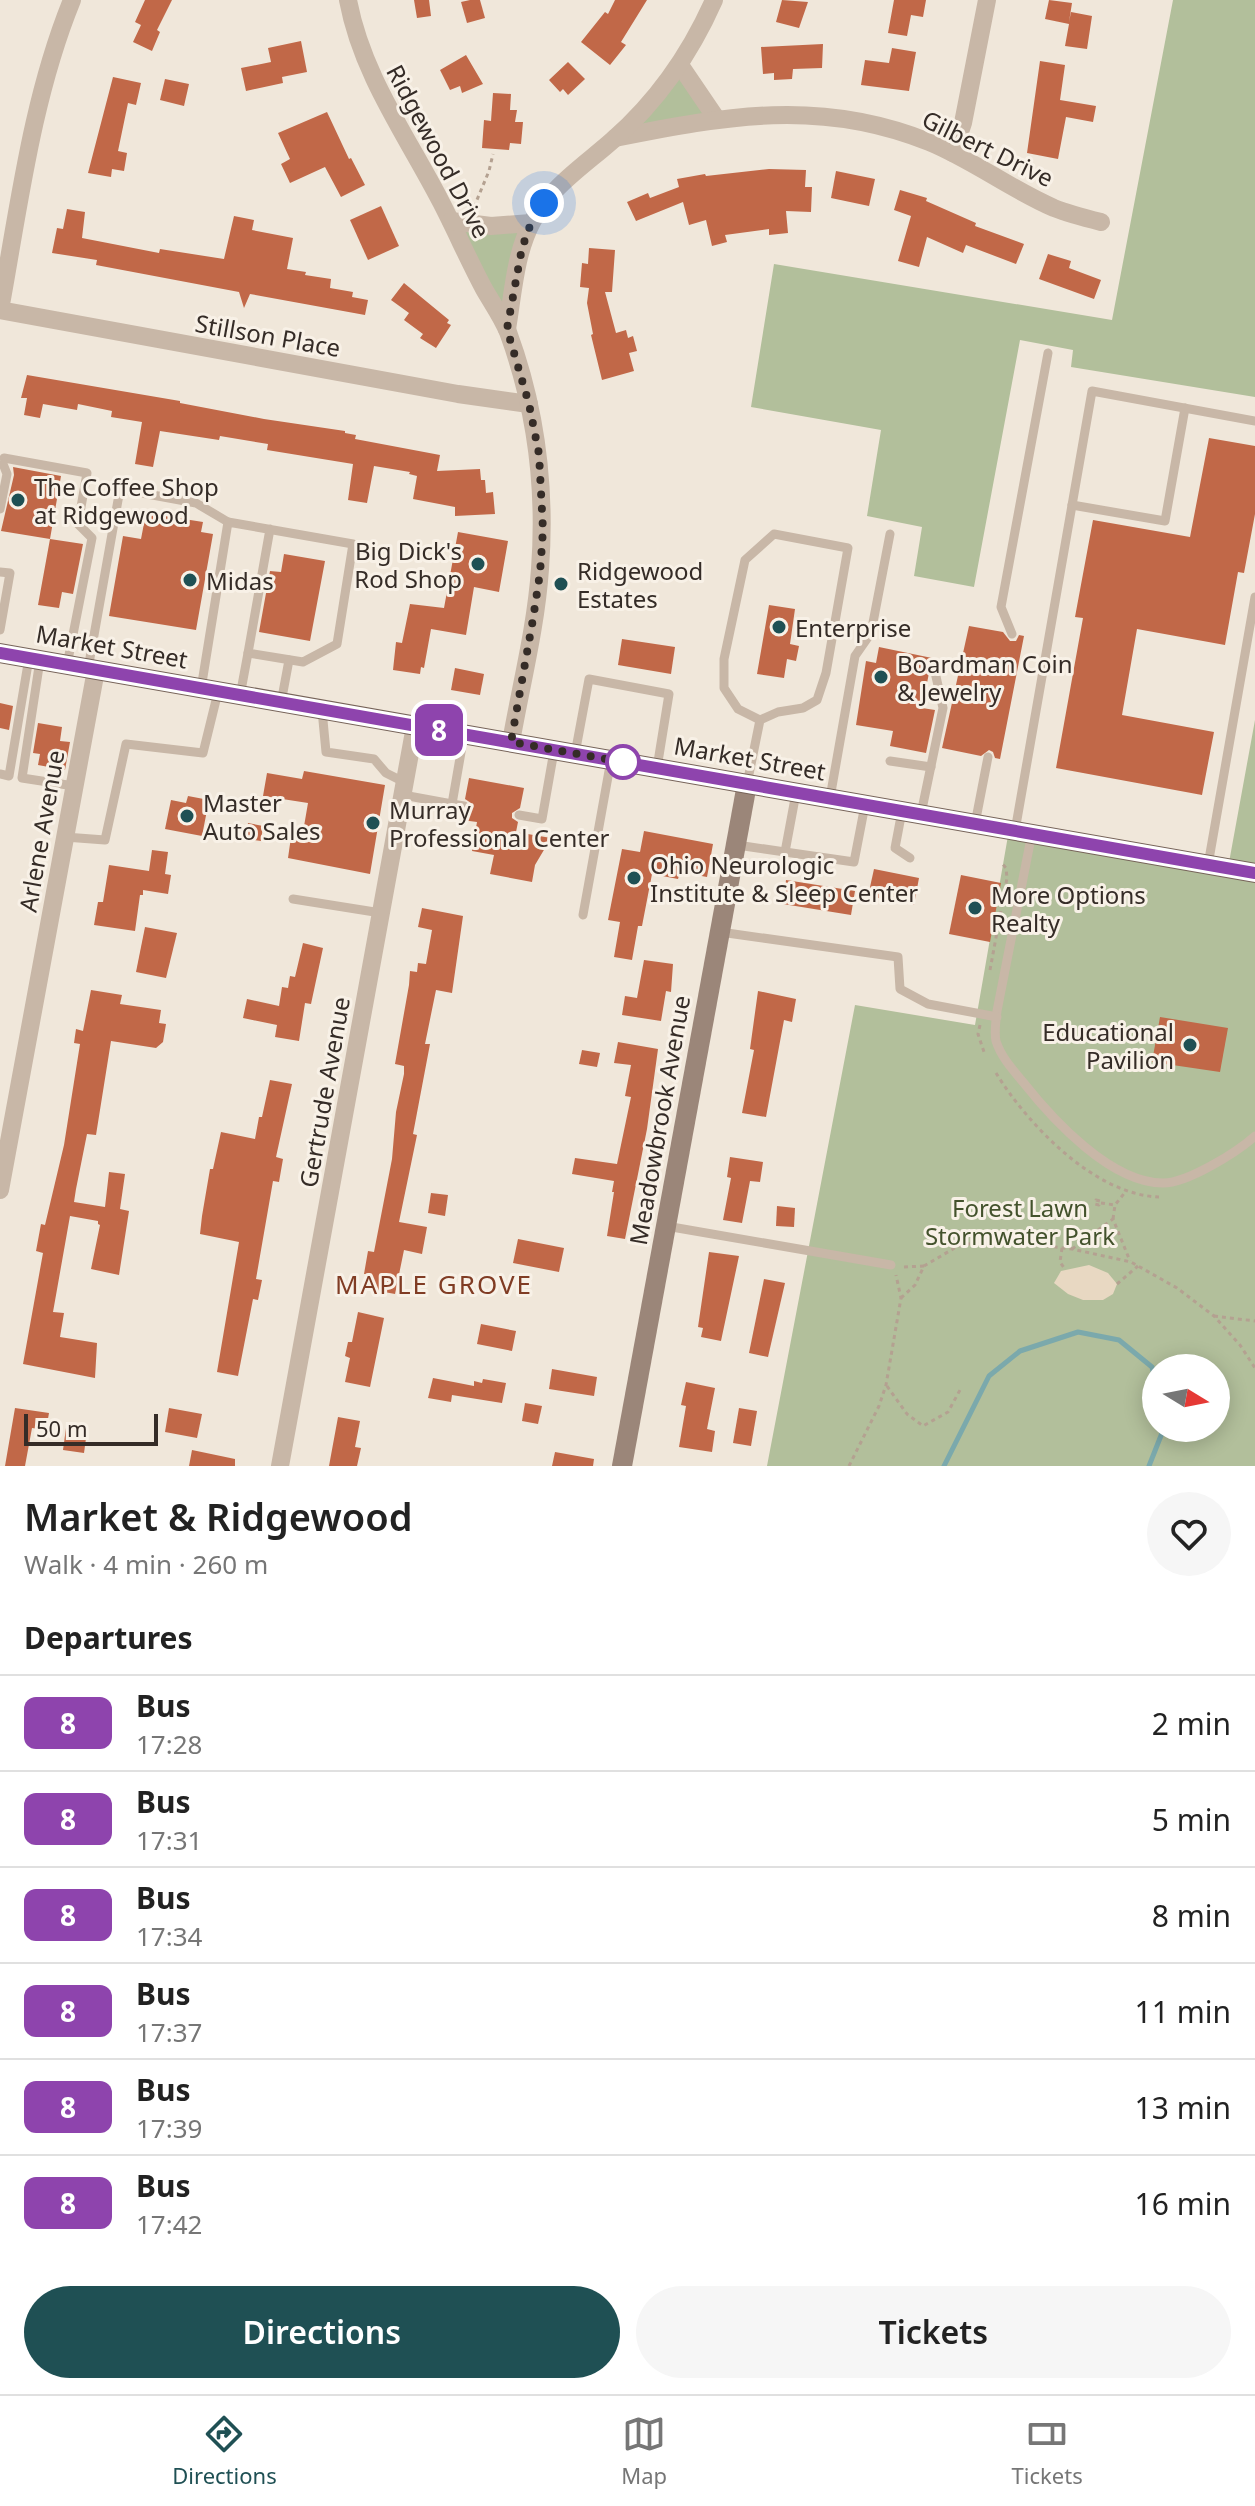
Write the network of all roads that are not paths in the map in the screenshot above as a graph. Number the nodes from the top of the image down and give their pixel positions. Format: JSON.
{"nodes":[{"id":1,"x":72,"y":0,"type":"edge"},
{"id":2,"x":348,"y":0,"type":"edge"},
{"id":3,"x":714,"y":0,"type":"edge"},
{"id":4,"x":987,"y":0,"type":"edge"},
{"id":5,"x":680,"y":65,"type":"junction"},
{"id":6,"x":716,"y":118,"type":"junction"},
{"id":7,"x":615,"y":138,"type":"junction"},
{"id":8,"x":953,"y":153,"type":"junction"},
{"id":9,"x":451,"y":221,"type":"junction"},
{"id":10,"x":1101,"y":222,"type":"dead end"},
{"id":11,"x":531,"y":223,"type":"junction"},
{"id":12,"x":0,"y":310,"type":"edge"},
{"id":13,"x":507,"y":329,"type":"junction"},
{"id":14,"x":1048,"y":353,"type":"dead end"},
{"id":15,"x":529,"y":404,"type":"junction"},
{"id":16,"x":1185,"y":408,"type":"junction"},
{"id":17,"x":1255,"y":421,"type":"edge"},
{"id":18,"x":2,"y":459,"type":"edge"},
{"id":19,"x":0,"y":480,"type":"edge"},
{"id":20,"x":1072,"y":505,"type":"junction"},
{"id":21,"x":0,"y":509,"type":"edge"},
{"id":22,"x":228,"y":522,"type":"junction"},
{"id":23,"x":270,"y":529,"type":"junction"},
{"id":24,"x":890,"y":534,"type":"dead end"},
{"id":25,"x":0,"y":572,"type":"edge"},
{"id":26,"x":1255,"y":597,"type":"edge"},
{"id":27,"x":0,"y":630,"type":"edge"},
{"id":28,"x":1012,"y":634,"type":"dead end"},
{"id":29,"x":0,"y":653,"type":"edge"},
{"id":30,"x":248,"y":653,"type":"junction"},
{"id":31,"x":34,"y":659,"type":"junction"},
{"id":32,"x":289,"y":660,"type":"junction"},
{"id":33,"x":67,"y":665,"type":"junction"},
{"id":34,"x":92,"y":669,"type":"junction"},
{"id":35,"x":935,"y":672,"type":"dead end"},
{"id":36,"x":209,"y":690,"type":"junction"},
{"id":37,"x":240,"y":696,"type":"junction"},
{"id":38,"x":281,"y":703,"type":"junction"},
{"id":39,"x":322,"y":710,"type":"junction"},
{"id":40,"x":760,"y":720,"type":"junction"},
{"id":41,"x":415,"y":726,"type":"junction"},
{"id":42,"x":464,"y":735,"type":"junction"},
{"id":43,"x":511,"y":742,"type":"junction"},
{"id":44,"x":565,"y":752,"type":"junction"},
{"id":45,"x":988,"y":757,"type":"dead end"},
{"id":46,"x":611,"y":760,"type":"junction"},
{"id":47,"x":890,"y":761,"type":"dead end"},
{"id":48,"x":931,"y":767,"type":"junction"},
{"id":49,"x":657,"y":768,"type":"junction"},
{"id":50,"x":0,"y":774,"type":"edge"},
{"id":51,"x":747,"y":784,"type":"junction"},
{"id":52,"x":74,"y":786,"type":"junction"},
{"id":53,"x":404,"y":789,"type":"junction"},
{"id":54,"x":796,"y":793,"type":"junction"},
{"id":55,"x":830,"y":798,"type":"junction"},
{"id":56,"x":452,"y":804,"type":"junction"},
{"id":57,"x":865,"y":805,"type":"junction"},
{"id":58,"x":464,"y":806,"type":"dead end"},
{"id":59,"x":911,"y":813,"type":"junction"},
{"id":60,"x":519,"y":815,"type":"dead end"},
{"id":61,"x":975,"y":824,"type":"junction"},
{"id":62,"x":1024,"y":832,"type":"junction"},
{"id":63,"x":65,"y":837,"type":"junction"},
{"id":64,"x":736,"y":845,"type":"junction"},
{"id":65,"x":785,"y":852,"type":"junction"},
{"id":66,"x":910,"y":858,"type":"dead end"},
{"id":67,"x":1208,"y":865,"type":"junction"},
{"id":68,"x":1255,"y":873,"type":"edge"},
{"id":69,"x":293,"y":899,"type":"dead end"},
{"id":70,"x":381,"y":913,"type":"junction"},
{"id":71,"x":583,"y":915,"type":"dead end"},
{"id":72,"x":720,"y":932,"type":"junction"},
{"id":73,"x":997,"y":1017,"type":"junction"},
{"id":74,"x":1255,"y":1136,"type":"edge"},
{"id":75,"x":0,"y":1190,"type":"edge"},
{"id":76,"x":666,"y":1226,"type":"junction"},
{"id":77,"x":891,"y":1265,"type":"dead end"},
{"id":78,"x":280,"y":1466,"type":"edge"},
{"id":79,"x":622,"y":1466,"type":"edge"}],
"edges":[{"from":1,"to":12,"type":"street"},
{"from":2,"to":9,"type":"street","name":"Ridgewood Drive"},
{"from":3,"to":5,"type":"street"},
{"from":4,"to":8,"type":"street"},
{"from":5,"to":6,"type":"street"},
{"from":5,"to":7,"type":"street"},
{"from":6,"to":7,"type":"street","name":"Gilbert Drive"},
{"from":6,"to":8,"type":"street","name":"Gilbert Drive"},
{"from":7,"to":11,"type":"street"},
{"from":8,"to":10,"type":"street","name":"Gilbert Drive"},
{"from":9,"to":11,"type":"street"},
{"from":9,"to":13,"type":"street","name":"Ridgewood Drive"},
{"from":11,"to":13,"type":"street"},
{"from":12,"to":15,"type":"street","name":"Stillson Place"},
{"from":13,"to":15,"type":"street","name":"Ridgewood Drive"},
{"from":14,"to":28,"type":"lane"},
{"from":15,"to":43,"type":"street","name":"Ridgewood Drive"},
{"from":16,"to":17,"type":"lane"},
{"from":16,"to":20,"type":"lane"},
{"from":16,"to":20,"type":"lane"},
{"from":18,"to":19,"type":"lane"},
{"from":18,"to":21,"type":"lane"},
{"from":18,"to":33,"type":"lane"},
{"from":20,"to":62,"type":"lane"},
{"from":22,"to":23,"type":"lane"},
{"from":22,"to":34,"type":"lane"},
{"from":22,"to":36,"type":"lane"},
{"from":23,"to":30,"type":"lane"},
{"from":23,"to":32,"type":"lane"},
{"from":24,"to":55,"type":"lane"},
{"from":25,"to":27,"type":"lane"},
{"from":26,"to":67,"type":"lane"},
{"from":29,"to":31,"type":"main road","name":"Market Street"},
{"from":30,"to":32,"type":"lane"},
{"from":30,"to":37,"type":"lane"},
{"from":31,"to":33,"type":"main road","name":"Market Street"},
{"from":31,"to":50,"type":"lane"},
{"from":31,"to":52,"type":"lane"},
{"from":32,"to":38,"type":"lane"},
{"from":33,"to":34,"type":"main road","name":"Market Street"},
{"from":34,"to":36,"type":"main road","name":"Market Street"},
{"from":34,"to":52,"type":"street","name":"Arlene Avenue"},
{"from":35,"to":48,"type":"lane"},
{"from":36,"to":37,"type":"main road","name":"Market Street"},
{"from":36,"to":63,"type":"lane"},
{"from":37,"to":38,"type":"main road","name":"Market Street"},
{"from":38,"to":39,"type":"main road","name":"Market Street"},
{"from":39,"to":41,"type":"main road","name":"Market Street"},
{"from":39,"to":53,"type":"lane"},
{"from":40,"to":40,"type":"lane"},
{"from":40,"to":51,"type":"lane"},
{"from":41,"to":42,"type":"main road","name":"Market Street"},
{"from":41,"to":53,"type":"street","name":"Gertrude Avenue"},
{"from":42,"to":43,"type":"main road","name":"Market Street"},
{"from":42,"to":56,"type":"lane"},
{"from":43,"to":44,"type":"main road","name":"Market Street"},
{"from":44,"to":46,"type":"main road","name":"Market Street"},
{"from":44,"to":49,"type":"lane"},
{"from":44,"to":60,"type":"lane"},
{"from":45,"to":61,"type":"lane"},
{"from":46,"to":49,"type":"main road","name":"Market Street"},
{"from":46,"to":71,"type":"lane"},
{"from":47,"to":48,"type":"lane"},
{"from":48,"to":59,"type":"lane"},
{"from":49,"to":51,"type":"main road","name":"Market Street"},
{"from":51,"to":54,"type":"main road","name":"Market Street"},
{"from":51,"to":64,"type":"street","name":"Meadowbrook Avenue"},
{"from":52,"to":63,"type":"street","name":"Arlene Avenue"},
{"from":53,"to":56,"type":"lane"},
{"from":53,"to":70,"type":"street","name":"Gertrude Avenue"},
{"from":54,"to":55,"type":"main road","name":"Market Street"},
{"from":54,"to":65,"type":"lane"},
{"from":55,"to":57,"type":"main road","name":"Market Street"},
{"from":56,"to":58,"type":"lane"},
{"from":57,"to":59,"type":"main road","name":"Market Street"},
{"from":57,"to":65,"type":"lane"},
{"from":59,"to":61,"type":"main road","name":"Market Street"},
{"from":59,"to":66,"type":"lane"},
{"from":61,"to":62,"type":"main road","name":"Market Street"},
{"from":62,"to":67,"type":"main road","name":"Market Street"},
{"from":62,"to":73,"type":"lane"},
{"from":63,"to":75,"type":"street","name":"Arlene Avenue"},
{"from":64,"to":65,"type":"lane"},
{"from":64,"to":72,"type":"street","name":"Meadowbrook Avenue"},
{"from":67,"to":68,"type":"main road","name":"Market Street"},
{"from":69,"to":70,"type":"lane"},
{"from":70,"to":78,"type":"street","name":"Gertrude Avenue"},
{"from":72,"to":73,"type":"lane"},
{"from":72,"to":76,"type":"street","name":"Meadowbrook Avenue"},
{"from":73,"to":74,"type":"lane"},
{"from":76,"to":77,"type":"lane"},
{"from":76,"to":79,"type":"street","name":"Meadowbrook Avenue"}]}
